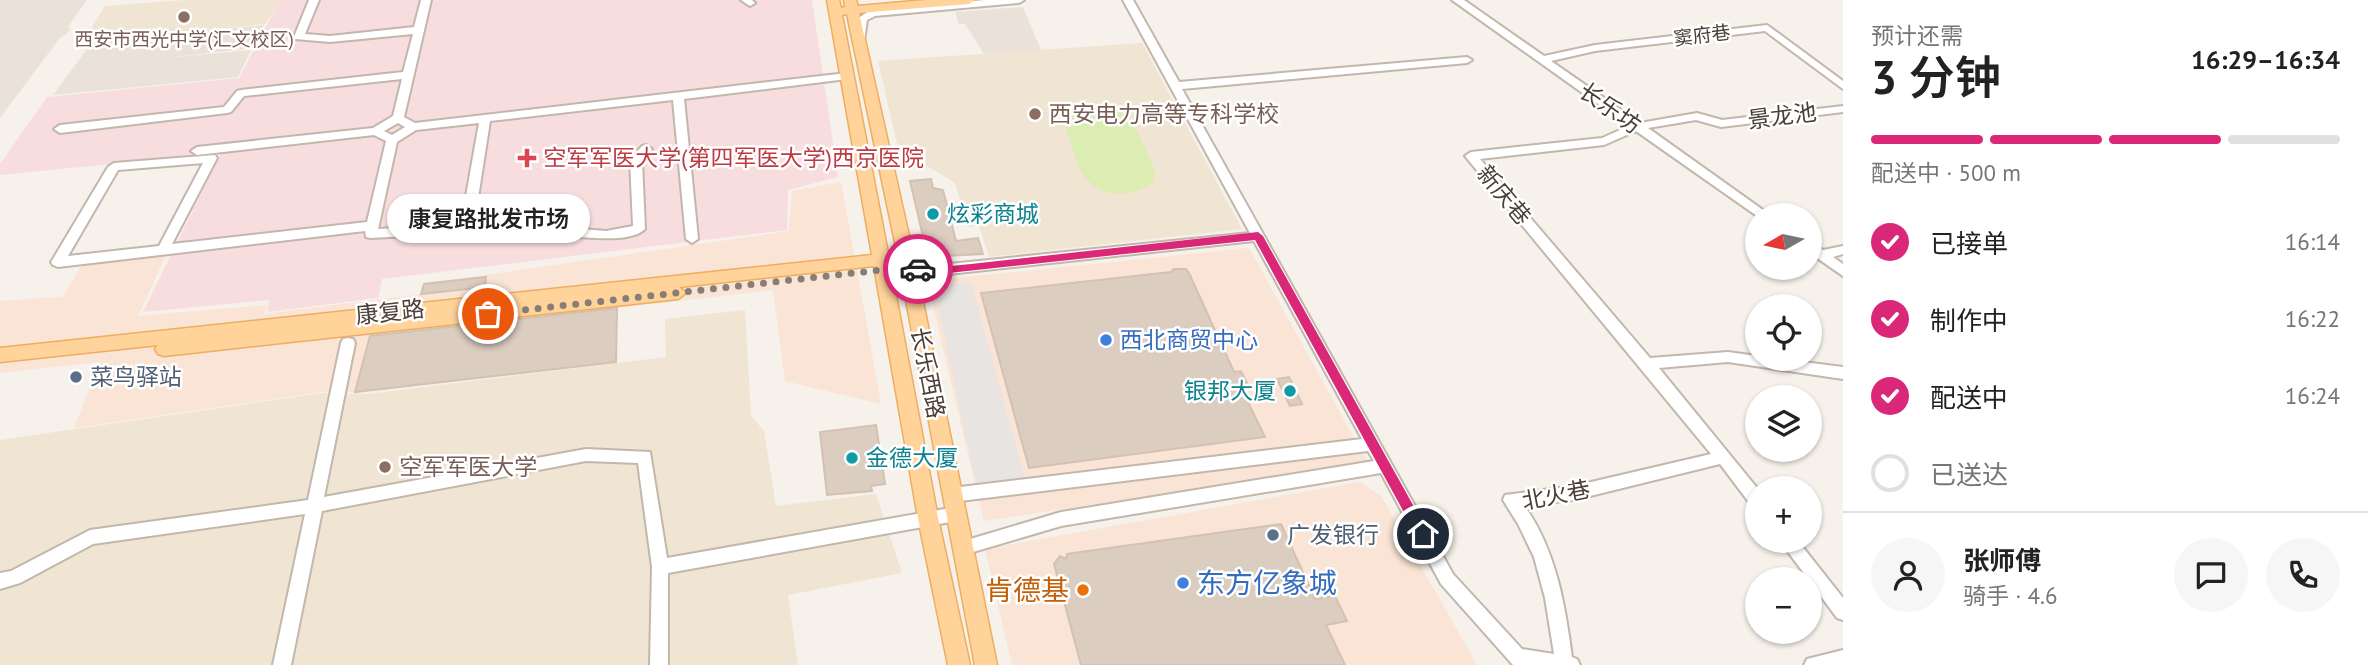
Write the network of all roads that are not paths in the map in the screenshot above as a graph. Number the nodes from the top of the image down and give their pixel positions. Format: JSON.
{"nodes":[{"id":1,"x":314,"y":0,"type":"edge"},
{"id":2,"x":426,"y":0,"type":"edge"},
{"id":3,"x":969,"y":0,"type":"edge"},
{"id":4,"x":1019,"y":0,"type":"edge"},
{"id":5,"x":1128,"y":0,"type":"edge"},
{"id":6,"x":1457,"y":0,"type":"edge"},
{"id":7,"x":894,"y":3,"type":"edge"},
{"id":8,"x":842,"y":5,"type":"edge"},
{"id":9,"x":911,"y":9,"type":"junction"},
{"id":10,"x":419,"y":30,"type":"junction"},
{"id":11,"x":860,"y":47,"type":"junction"},
{"id":12,"x":1467,"y":60,"type":"dead end"},
{"id":13,"x":1542,"y":60,"type":"junction"},
{"id":14,"x":408,"y":75,"type":"junction"},
{"id":15,"x":847,"y":76,"type":"junction"},
{"id":16,"x":1175,"y":86,"type":"junction"},
{"id":17,"x":1843,"y":86,"type":"edge"},
{"id":18,"x":678,"y":96,"type":"junction"},
{"id":19,"x":1843,"y":109,"type":"edge"},
{"id":20,"x":398,"y":118,"type":"junction"},
{"id":21,"x":485,"y":119,"type":"junction"},
{"id":22,"x":1721,"y":124,"type":"joint"},
{"id":23,"x":412,"y":127,"type":"junction"},
{"id":24,"x":1636,"y":127,"type":"junction"},
{"id":25,"x":60,"y":129,"type":"dead end"},
{"id":26,"x":376,"y":131,"type":"junction"},
{"id":27,"x":392,"y":140,"type":"junction"},
{"id":28,"x":646,"y":149,"type":"dead end"},
{"id":29,"x":147,"y":157,"type":"dead end"},
{"id":30,"x":1747,"y":203,"type":"edge"},
{"id":31,"x":373,"y":226,"type":"junction"},
{"id":32,"x":467,"y":228,"type":"junction"},
{"id":33,"x":1258,"y":236,"type":"junction"},
{"id":34,"x":692,"y":239,"type":"dead end"},
{"id":35,"x":163,"y":250,"type":"junction"},
{"id":36,"x":1843,"y":250,"type":"edge"},
{"id":37,"x":1822,"y":255,"type":"joint"},
{"id":38,"x":906,"y":262,"type":"junction"},
{"id":39,"x":882,"y":264,"type":"junction"},
{"id":40,"x":1843,"y":271,"type":"edge"},
{"id":41,"x":348,"y":343,"type":"dead end"},
{"id":42,"x":0,"y":355,"type":"edge"},
{"id":43,"x":1647,"y":364,"type":"junction"},
{"id":44,"x":0,"y":367,"type":"edge"},
{"id":45,"x":1843,"y":373,"type":"edge"},
{"id":46,"x":1374,"y":444,"type":"junction"},
{"id":47,"x":1724,"y":457,"type":"junction"},
{"id":48,"x":1386,"y":466,"type":"junction"},
{"id":49,"x":1745,"y":484,"type":"edge"},
{"id":50,"x":952,"y":495,"type":"junction"},
{"id":51,"x":314,"y":506,"type":"junction"},
{"id":52,"x":956,"y":514,"type":"junction"},
{"id":53,"x":928,"y":518,"type":"junction"},
{"id":54,"x":963,"y":548,"type":"junction"},
{"id":55,"x":1797,"y":553,"type":"edge"},
{"id":56,"x":660,"y":567,"type":"junction"},
{"id":57,"x":0,"y":581,"type":"edge"},
{"id":58,"x":1843,"y":612,"type":"edge"},
{"id":59,"x":1843,"y":659,"type":"edge"},
{"id":60,"x":1523,"y":661,"type":"edge"},
{"id":61,"x":1567,"y":664,"type":"edge"},
{"id":62,"x":282,"y":665,"type":"edge"},
{"id":63,"x":659,"y":665,"type":"edge"},
{"id":64,"x":959,"y":665,"type":"edge"},
{"id":65,"x":986,"y":665,"type":"edge"},
{"id":66,"x":1813,"y":665,"type":"edge"}],
"edges":[{"from":1,"to":10,"type":"street"},
{"from":2,"to":10,"type":"street"},
{"from":3,"to":7,"type":"main road"},
{"from":4,"to":9,"type":"street"},
{"from":5,"to":16,"type":"street"},
{"from":6,"to":13,"type":"street","name":"长乐坊"},
{"from":7,"to":8,"type":"main road"},
{"from":7,"to":9,"type":"main road"},
{"from":8,"to":11,"type":"main road","name":"长乐西路"},
{"from":8,"to":15,"type":"main road","name":"长乐西路"},
{"from":9,"to":11,"type":"street"},
{"from":10,"to":14,"type":"street"},
{"from":11,"to":38,"type":"main road","name":"长乐西路"},
{"from":12,"to":16,"type":"street"},
{"from":13,"to":17,"type":"street","name":"窦府巷"},
{"from":13,"to":24,"type":"street","name":"长乐坊"},
{"from":14,"to":20,"type":"street"},
{"from":14,"to":25,"type":"street"},
{"from":15,"to":18,"type":"street"},
{"from":15,"to":39,"type":"main road","name":"长乐西路"},
{"from":16,"to":33,"type":"street"},
{"from":18,"to":21,"type":"street"},
{"from":18,"to":34,"type":"street"},
{"from":19,"to":22,"type":"street","name":"景龙池"},
{"from":20,"to":23,"type":"street"},
{"from":20,"to":26,"type":"street"},
{"from":21,"to":23,"type":"street"},
{"from":21,"to":32,"type":"street"},
{"from":22,"to":24,"type":"street","name":"新庆巷"},
{"from":23,"to":27,"type":"street"},
{"from":24,"to":30,"type":"street","name":"长乐坊"},
{"from":24,"to":43,"type":"street","name":"新庆巷"},
{"from":26,"to":27,"type":"street"},
{"from":26,"to":29,"type":"street"},
{"from":27,"to":31,"type":"street"},
{"from":28,"to":32,"type":"street"},
{"from":31,"to":32,"type":"street"},
{"from":31,"to":35,"type":"street"},
{"from":33,"to":38,"type":"street"},
{"from":33,"to":46,"type":"street"},
{"from":35,"to":35,"type":"street"},
{"from":36,"to":37,"type":"street"},
{"from":37,"to":40,"type":"street"},
{"from":38,"to":39,"type":"main road","name":"康复路"},
{"from":38,"to":50,"type":"main road","name":"长乐西路"},
{"from":39,"to":42,"type":"main road","name":"康复路"},
{"from":39,"to":44,"type":"main road","name":"康复路"},
{"from":39,"to":53,"type":"main road","name":"长乐西路"},
{"from":41,"to":51,"type":"street"},
{"from":43,"to":45,"type":"street"},
{"from":43,"to":47,"type":"street"},
{"from":46,"to":48,"type":"street"},
{"from":46,"to":50,"type":"street"},
{"from":47,"to":49,"type":"street"},
{"from":47,"to":61,"type":"street","name":"北火巷"},
{"from":48,"to":54,"type":"street"},
{"from":48,"to":60,"type":"street"},
{"from":50,"to":52,"type":"main road","name":"长乐西路"},
{"from":51,"to":56,"type":"street"},
{"from":51,"to":57,"type":"street"},
{"from":51,"to":62,"type":"street"},
{"from":52,"to":53,"type":"street"},
{"from":52,"to":54,"type":"main road","name":"长乐西路"},
{"from":53,"to":56,"type":"street"},
{"from":53,"to":64,"type":"main road","name":"长乐西路"},
{"from":54,"to":65,"type":"main road","name":"长乐西路"},
{"from":55,"to":58,"type":"street"},
{"from":56,"to":63,"type":"street"},
{"from":59,"to":66,"type":"street"},
{"from":60,"to":61,"type":"street","name":"北火巷"}]}
